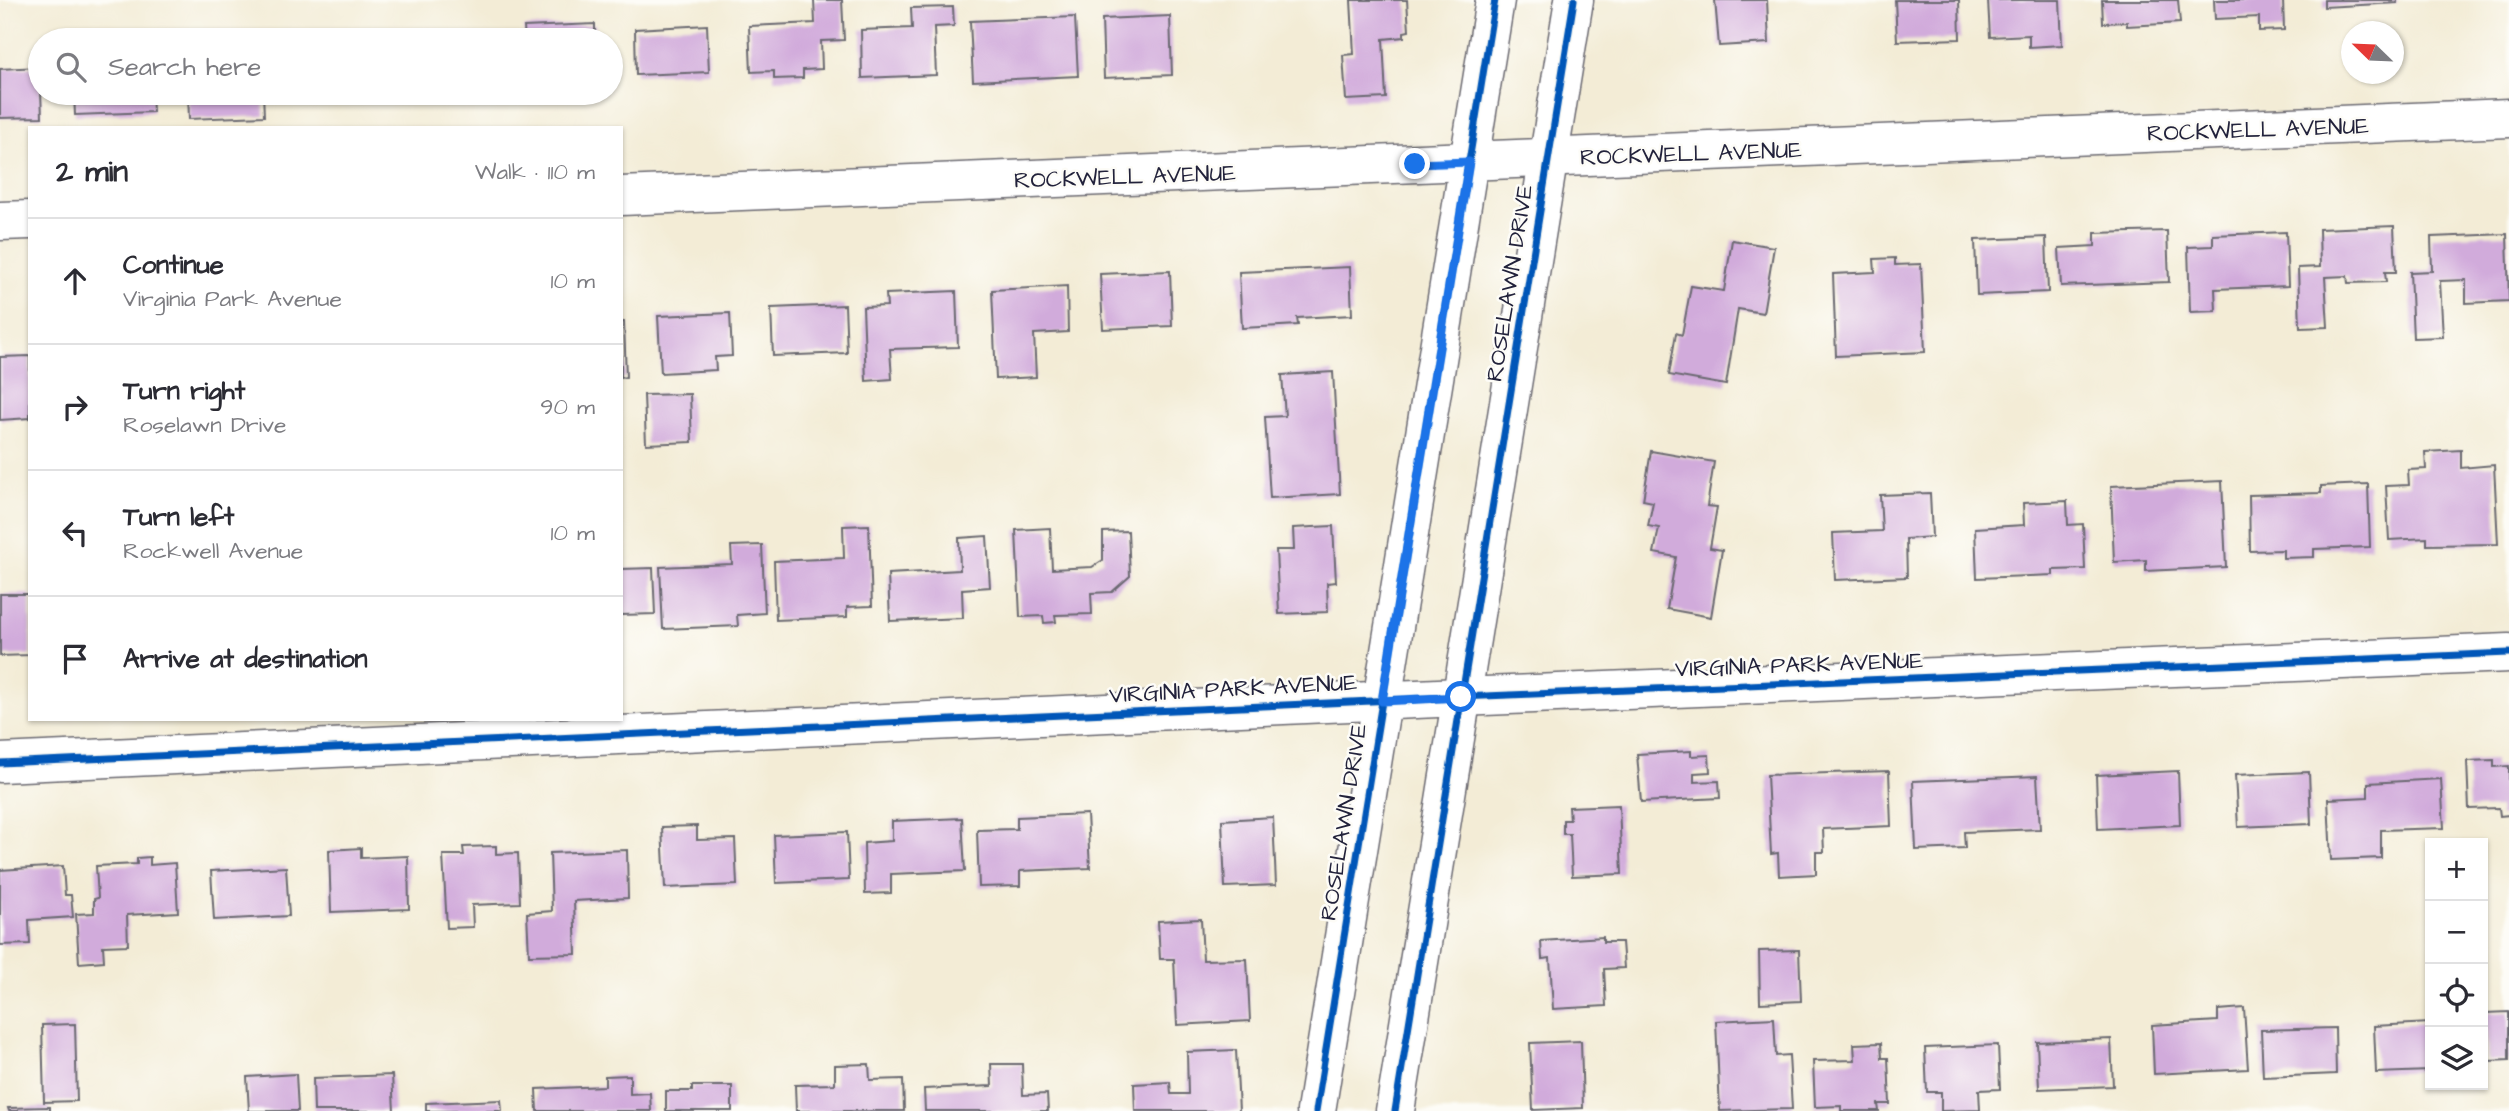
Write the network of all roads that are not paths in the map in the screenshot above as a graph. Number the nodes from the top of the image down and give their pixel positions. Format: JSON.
{"nodes":[{"id":1,"x":1495,"y":0,"type":"edge"},
{"id":2,"x":1574,"y":0,"type":"edge"},
{"id":3,"x":2509,"y":118,"type":"edge"},
{"id":4,"x":1549,"y":159,"type":"junction"},
{"id":5,"x":1469,"y":162,"type":"junction"},
{"id":6,"x":623,"y":196,"type":"edge"},
{"id":7,"x":28,"y":220,"type":"edge"},
{"id":8,"x":0,"y":221,"type":"edge"},
{"id":9,"x":2509,"y":653,"type":"edge"},
{"id":10,"x":1461,"y":697,"type":"junction"},
{"id":11,"x":1382,"y":701,"type":"junction"},
{"id":12,"x":0,"y":763,"type":"edge"},
{"id":13,"x":1316,"y":1111,"type":"edge"},
{"id":14,"x":1395,"y":1111,"type":"edge"}],
"edges":[{"from":1,"to":5,"type":"street","name":"ROSELAWN DRIVE"},
{"from":2,"to":4,"type":"street","name":"ROSELAWN DRIVE"},
{"from":3,"to":4,"type":"street","name":"ROCKWELL AVENUE"},
{"from":4,"to":5,"type":"street","name":"ROCKWELL AVENUE"},
{"from":4,"to":10,"type":"street","name":"ROSELAWN DRIVE"},
{"from":5,"to":6,"type":"street","name":"ROCKWELL AVENUE"},
{"from":5,"to":11,"type":"street","name":"ROSELAWN DRIVE"},
{"from":7,"to":8,"type":"street"},
{"from":9,"to":10,"type":"street","name":"VIRGINIA PARK AVENUE"},
{"from":10,"to":11,"type":"street","name":"VIRGINIA PARK AVENUE"},
{"from":10,"to":14,"type":"street","name":"ROSELAWN DRIVE"},
{"from":11,"to":12,"type":"street","name":"VIRGINIA PARK AVENUE"},
{"from":11,"to":13,"type":"street","name":"ROSELAWN DRIVE"}]}
